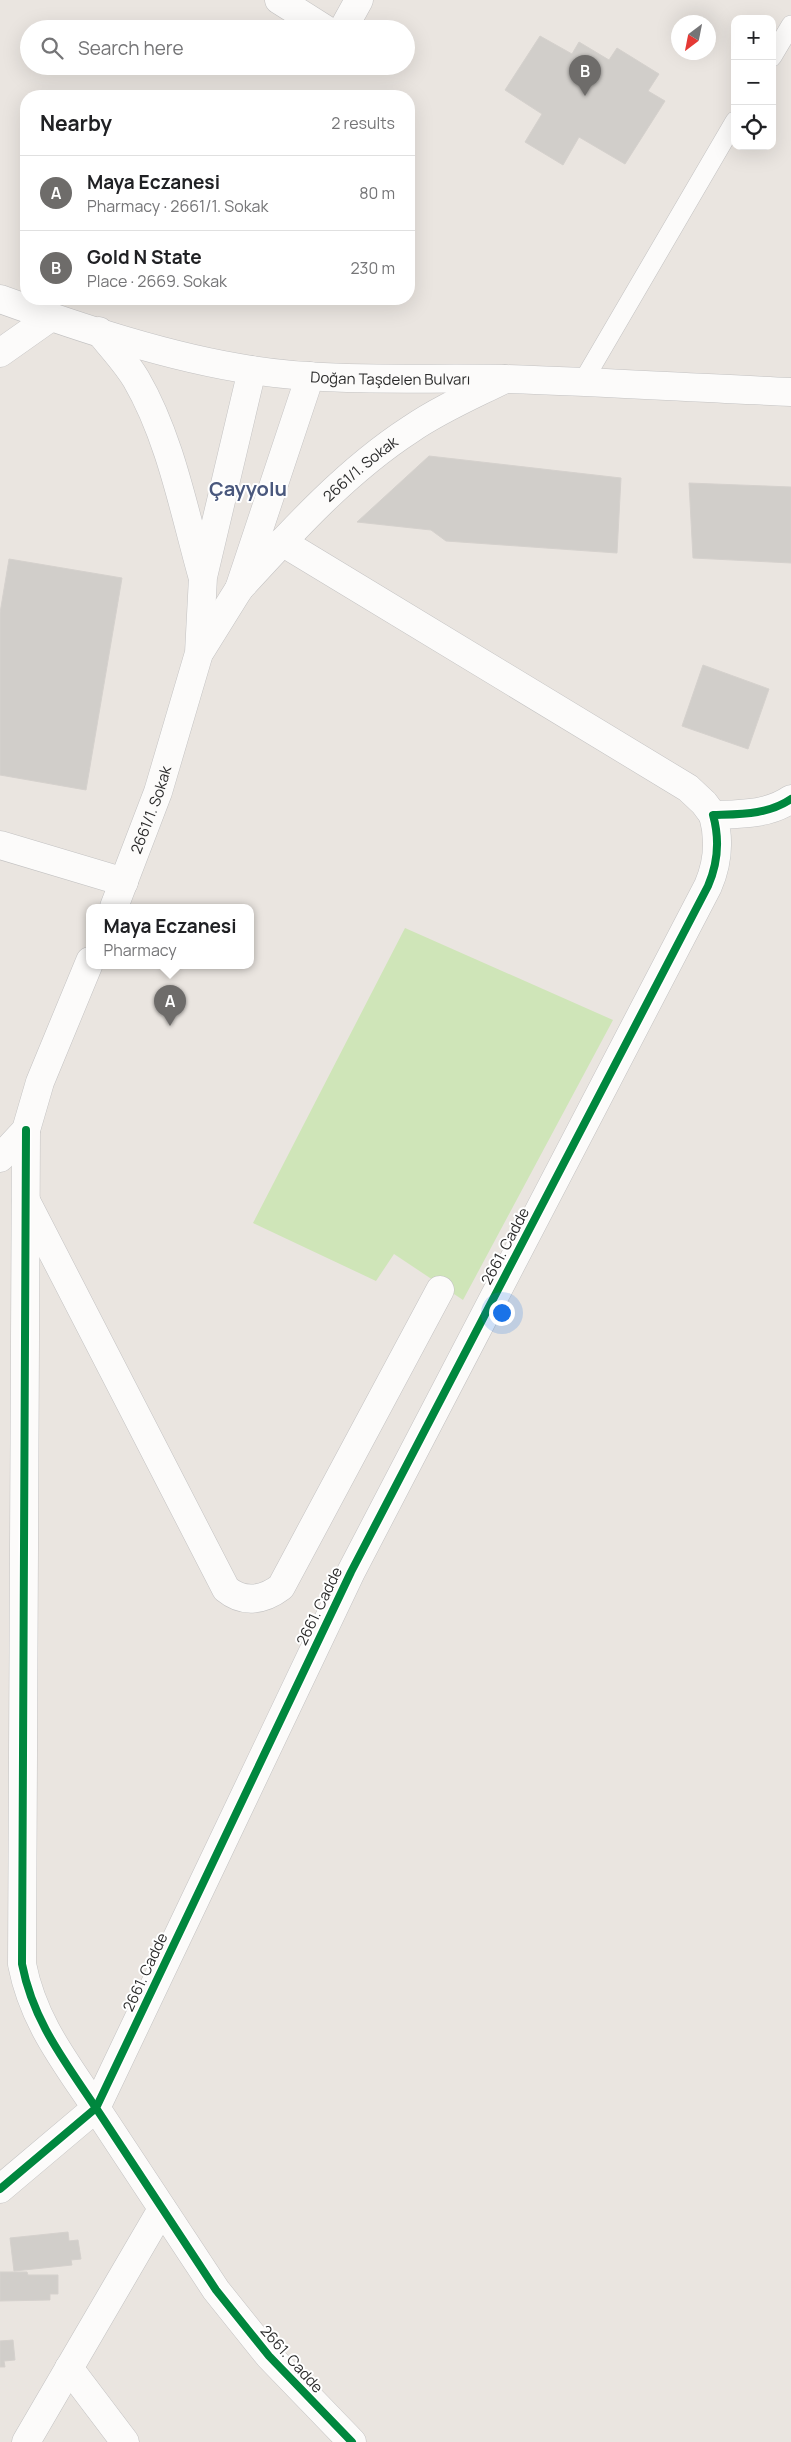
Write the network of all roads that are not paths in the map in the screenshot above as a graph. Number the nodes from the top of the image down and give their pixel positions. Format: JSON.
{"nodes":[{"id":1,"x":279,"y":0,"type":"edge"},
{"id":2,"x":359,"y":0,"type":"edge"},
{"id":3,"x":311,"y":20,"type":"edge"},
{"id":4,"x":348,"y":20,"type":"edge"},
{"id":5,"x":791,"y":25,"type":"edge"},
{"id":6,"x":776,"y":50,"type":"edge"},
{"id":7,"x":731,"y":128,"type":"edge"},
{"id":8,"x":0,"y":299,"type":"edge"},
{"id":9,"x":51,"y":317,"type":"junction"},
{"id":10,"x":99,"y":331,"type":"junction"},
{"id":11,"x":0,"y":353,"type":"edge"},
{"id":12,"x":252,"y":370,"type":"junction"},
{"id":13,"x":310,"y":376,"type":"junction"},
{"id":14,"x":505,"y":379,"type":"junction"},
{"id":15,"x":582,"y":383,"type":"junction"},
{"id":16,"x":791,"y":392,"type":"edge"},
{"id":17,"x":282,"y":542,"type":"junction"},
{"id":18,"x":203,"y":578,"type":"junction"},
{"id":19,"x":239,"y":589,"type":"junction"},
{"id":20,"x":199,"y":653,"type":"junction"},
{"id":21,"x":791,"y":799,"type":"edge"},
{"id":22,"x":713,"y":815,"type":"junction"},
{"id":23,"x":0,"y":844,"type":"edge"},
{"id":24,"x":124,"y":882,"type":"junction"},
{"id":25,"x":115,"y":904,"type":"edge"},
{"id":26,"x":87,"y":969,"type":"edge"},
{"id":27,"x":26,"y":1130,"type":"junction"},
{"id":28,"x":0,"y":1158,"type":"edge"},
{"id":29,"x":24,"y":1198,"type":"junction"},
{"id":30,"x":440,"y":1290,"type":"dead end"},
{"id":31,"x":96,"y":2108,"type":"junction"},
{"id":32,"x":0,"y":2189,"type":"edge"},
{"id":33,"x":162,"y":2209,"type":"junction"},
{"id":34,"x":69,"y":2368,"type":"junction"},
{"id":35,"x":325,"y":2432,"type":"edge"},
{"id":36,"x":26,"y":2442,"type":"edge"},
{"id":37,"x":125,"y":2442,"type":"edge"},
{"id":38,"x":352,"y":2442,"type":"edge"}],
"edges":[{"from":1,"to":3,"type":"street"},
{"from":2,"to":4,"type":"street"},
{"from":5,"to":6,"type":"lane"},
{"from":7,"to":15,"type":"lane"},
{"from":8,"to":9,"type":"street","name":"Doğan Taşdelen Bulvarı"},
{"from":9,"to":10,"type":"street","name":"Doğan Taşdelen Bulvarı"},
{"from":9,"to":11,"type":"street"},
{"from":10,"to":12,"type":"street","name":"Doğan Taşdelen Bulvarı"},
{"from":10,"to":18,"type":"street","name":"2661/1. Sokak"},
{"from":12,"to":13,"type":"street","name":"Doğan Taşdelen Bulvarı"},
{"from":12,"to":18,"type":"street","name":"2661/1. Sokak"},
{"from":13,"to":14,"type":"street","name":"Doğan Taşdelen Bulvarı"},
{"from":13,"to":19,"type":"street","name":"2661/1. Sokak"},
{"from":14,"to":15,"type":"street","name":"Doğan Taşdelen Bulvarı"},
{"from":14,"to":17,"type":"street","name":"2661/1. Sokak"},
{"from":15,"to":16,"type":"street","name":"Doğan Taşdelen Bulvarı"},
{"from":17,"to":19,"type":"street","name":"2661/1. Sokak"},
{"from":17,"to":22,"type":"street"},
{"from":18,"to":20,"type":"street","name":"2661/1. Sokak"},
{"from":19,"to":20,"type":"street","name":"2661/1. Sokak"},
{"from":20,"to":24,"type":"street","name":"2661/1. Sokak"},
{"from":21,"to":22,"type":"street"},
{"from":22,"to":31,"type":"street","name":"2661. Cadde"},
{"from":23,"to":24,"type":"street"},
{"from":24,"to":25,"type":"street","name":"2661/1. Sokak"},
{"from":26,"to":27,"type":"street"},
{"from":27,"to":28,"type":"street"},
{"from":27,"to":29,"type":"street"},
{"from":29,"to":30,"type":"street"},
{"from":29,"to":31,"type":"street"},
{"from":31,"to":32,"type":"street"},
{"from":31,"to":33,"type":"street","name":"2661. Cadde"},
{"from":33,"to":34,"type":"street"},
{"from":33,"to":35,"type":"street","name":"2661. Cadde"},
{"from":34,"to":36,"type":"street"},
{"from":34,"to":37,"type":"street"},
{"from":35,"to":38,"type":"street","name":"2661. Cadde"}]}
